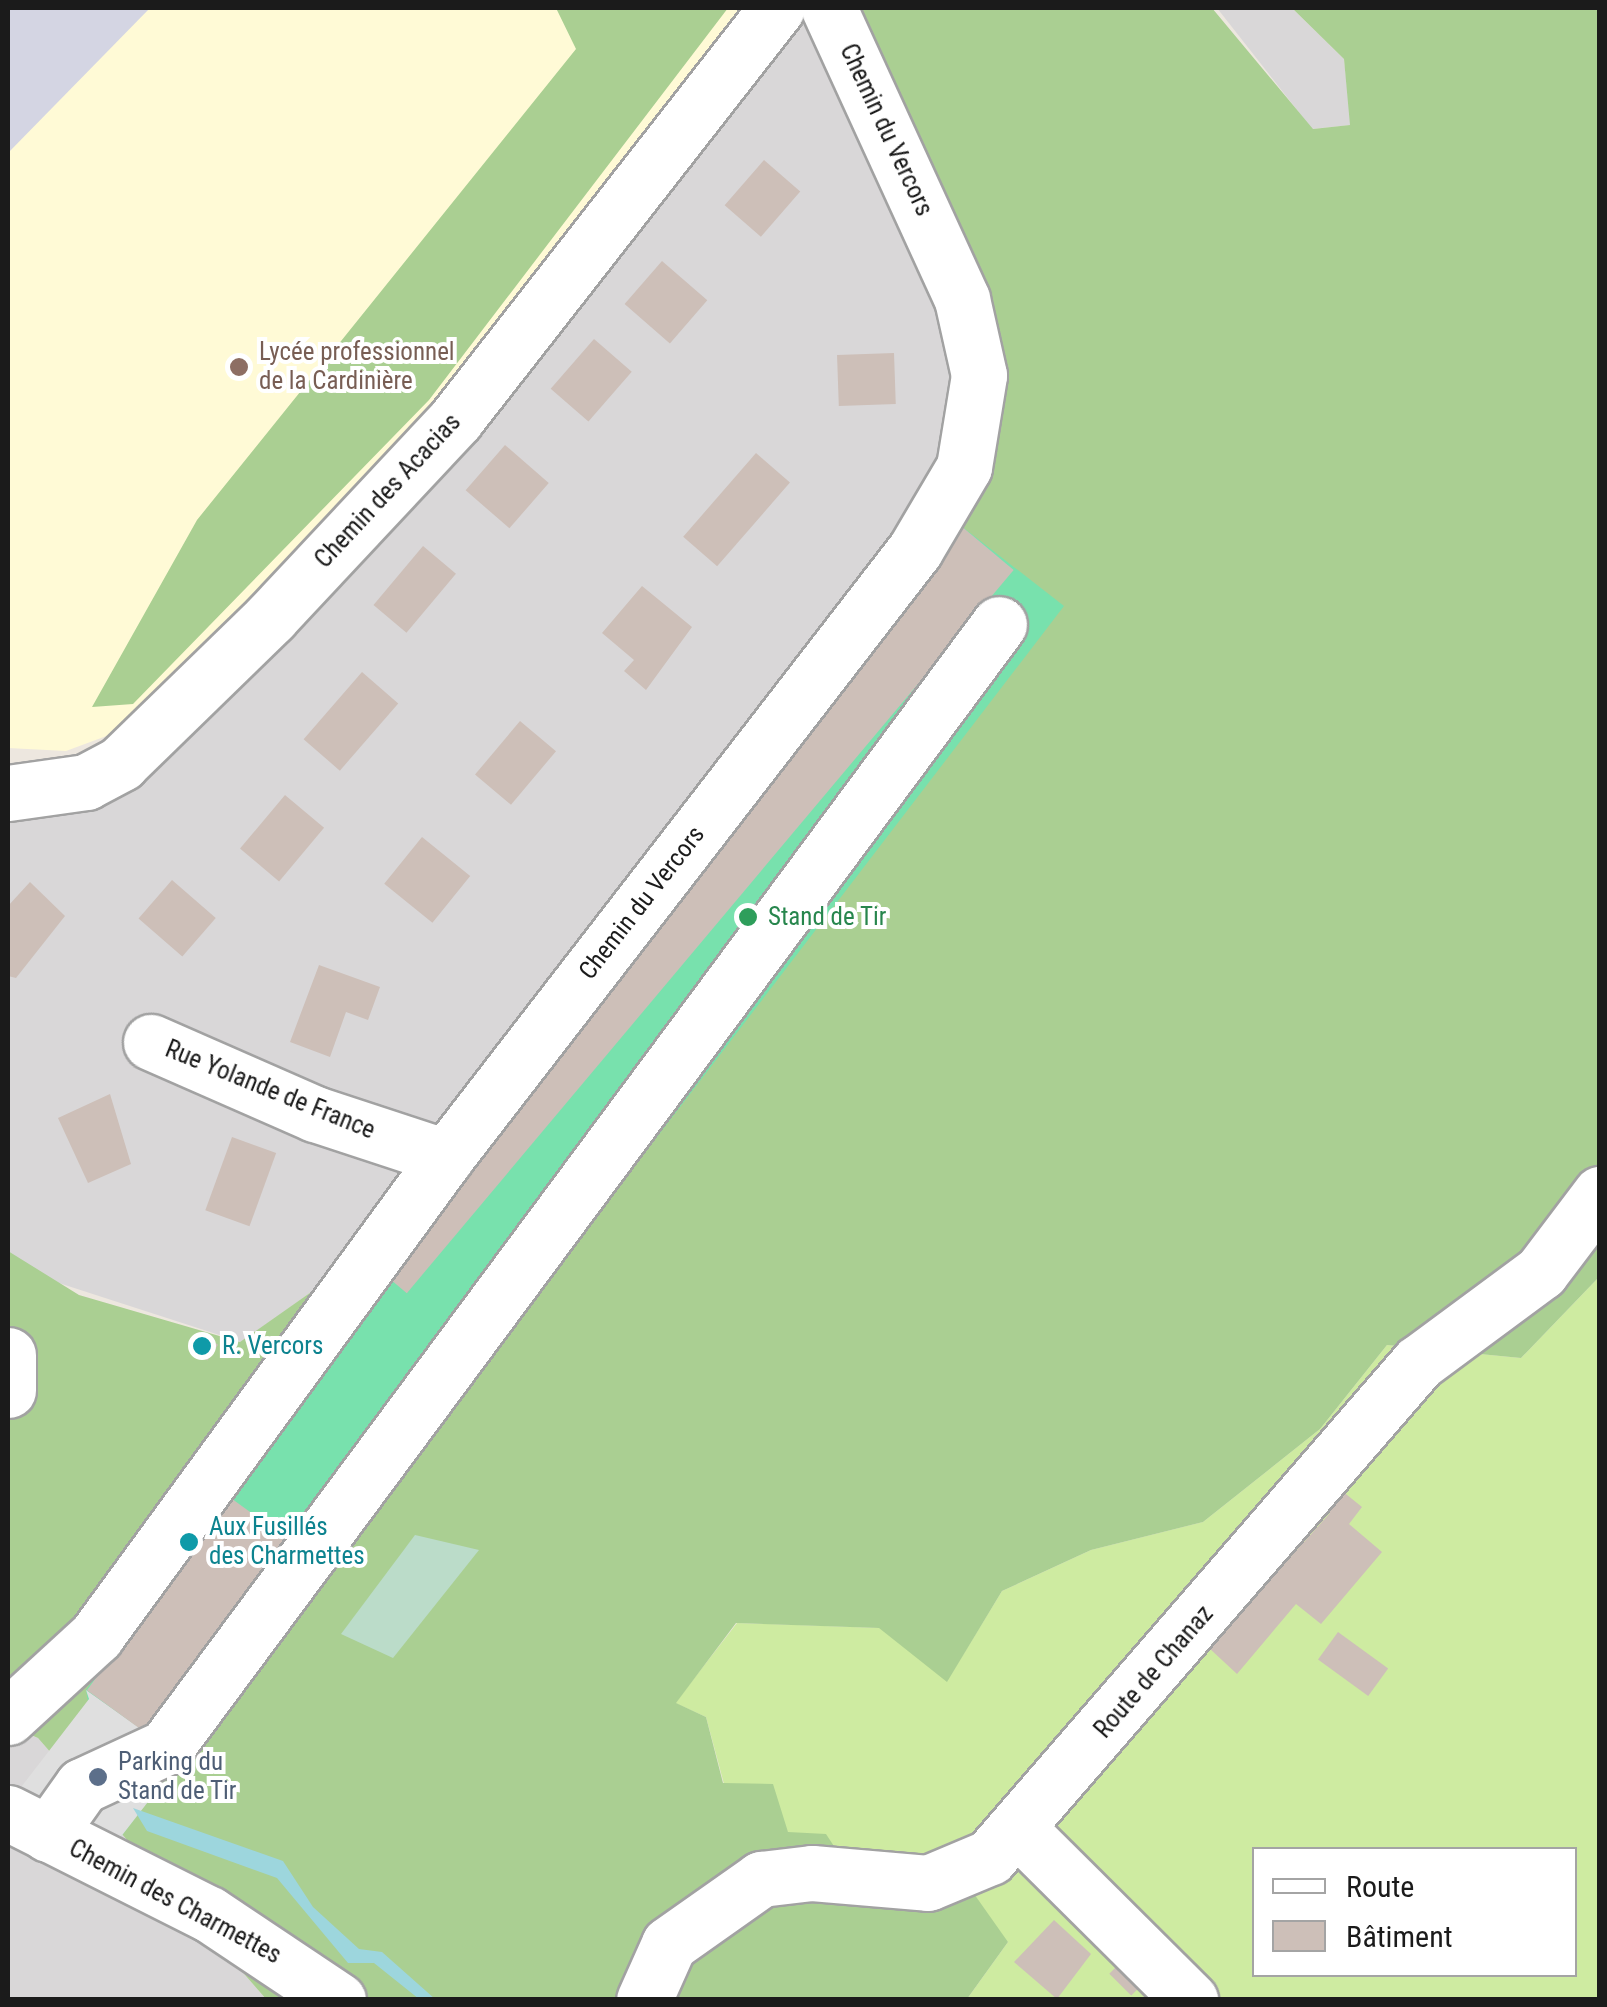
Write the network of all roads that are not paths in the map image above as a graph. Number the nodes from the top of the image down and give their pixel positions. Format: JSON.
{"nodes":[{"id":1,"x":778,"y":8,"type":"edge"},
{"id":2,"x":829,"y":8,"type":"edge"},
{"id":3,"x":1000,"y":624,"type":"dead end"},
{"id":4,"x":8,"y":758,"type":"edge"},
{"id":5,"x":86,"y":782,"type":"junction"},
{"id":6,"x":8,"y":793,"type":"edge"},
{"id":7,"x":151,"y":1042,"type":"dead end"},
{"id":8,"x":446,"y":1157,"type":"junction"},
{"id":9,"x":1600,"y":1194,"type":"edge"},
{"id":10,"x":8,"y":1355,"type":"edge"},
{"id":11,"x":8,"y":1390,"type":"edge"},
{"id":12,"x":8,"y":1717,"type":"edge"},
{"id":13,"x":28,"y":1824,"type":"edge"},
{"id":14,"x":1017,"y":1828,"type":"junction"},
{"id":15,"x":338,"y":2000,"type":"edge"},
{"id":16,"x":644,"y":2000,"type":"edge"},
{"id":17,"x":1190,"y":2000,"type":"edge"}],
"edges":[{"from":1,"to":5,"type":"street","name":"Chemin des Acacias"},
{"from":2,"to":8,"type":"street","name":"Chemin du Vercors"},
{"from":3,"to":13,"type":"street"},
{"from":4,"to":5,"type":"street"},
{"from":5,"to":6,"type":"street","name":"Chemin des Acacias"},
{"from":7,"to":8,"type":"street","name":"Rue Yolande de France"},
{"from":8,"to":12,"type":"street","name":"Chemin du Vercors"},
{"from":9,"to":14,"type":"street","name":"Route de Chanaz"},
{"from":10,"to":11,"type":"street"},
{"from":13,"to":15,"type":"street","name":"Chemin des Charmettes"},
{"from":14,"to":16,"type":"street","name":"Route de Chanaz"},
{"from":14,"to":17,"type":"street"}]}
